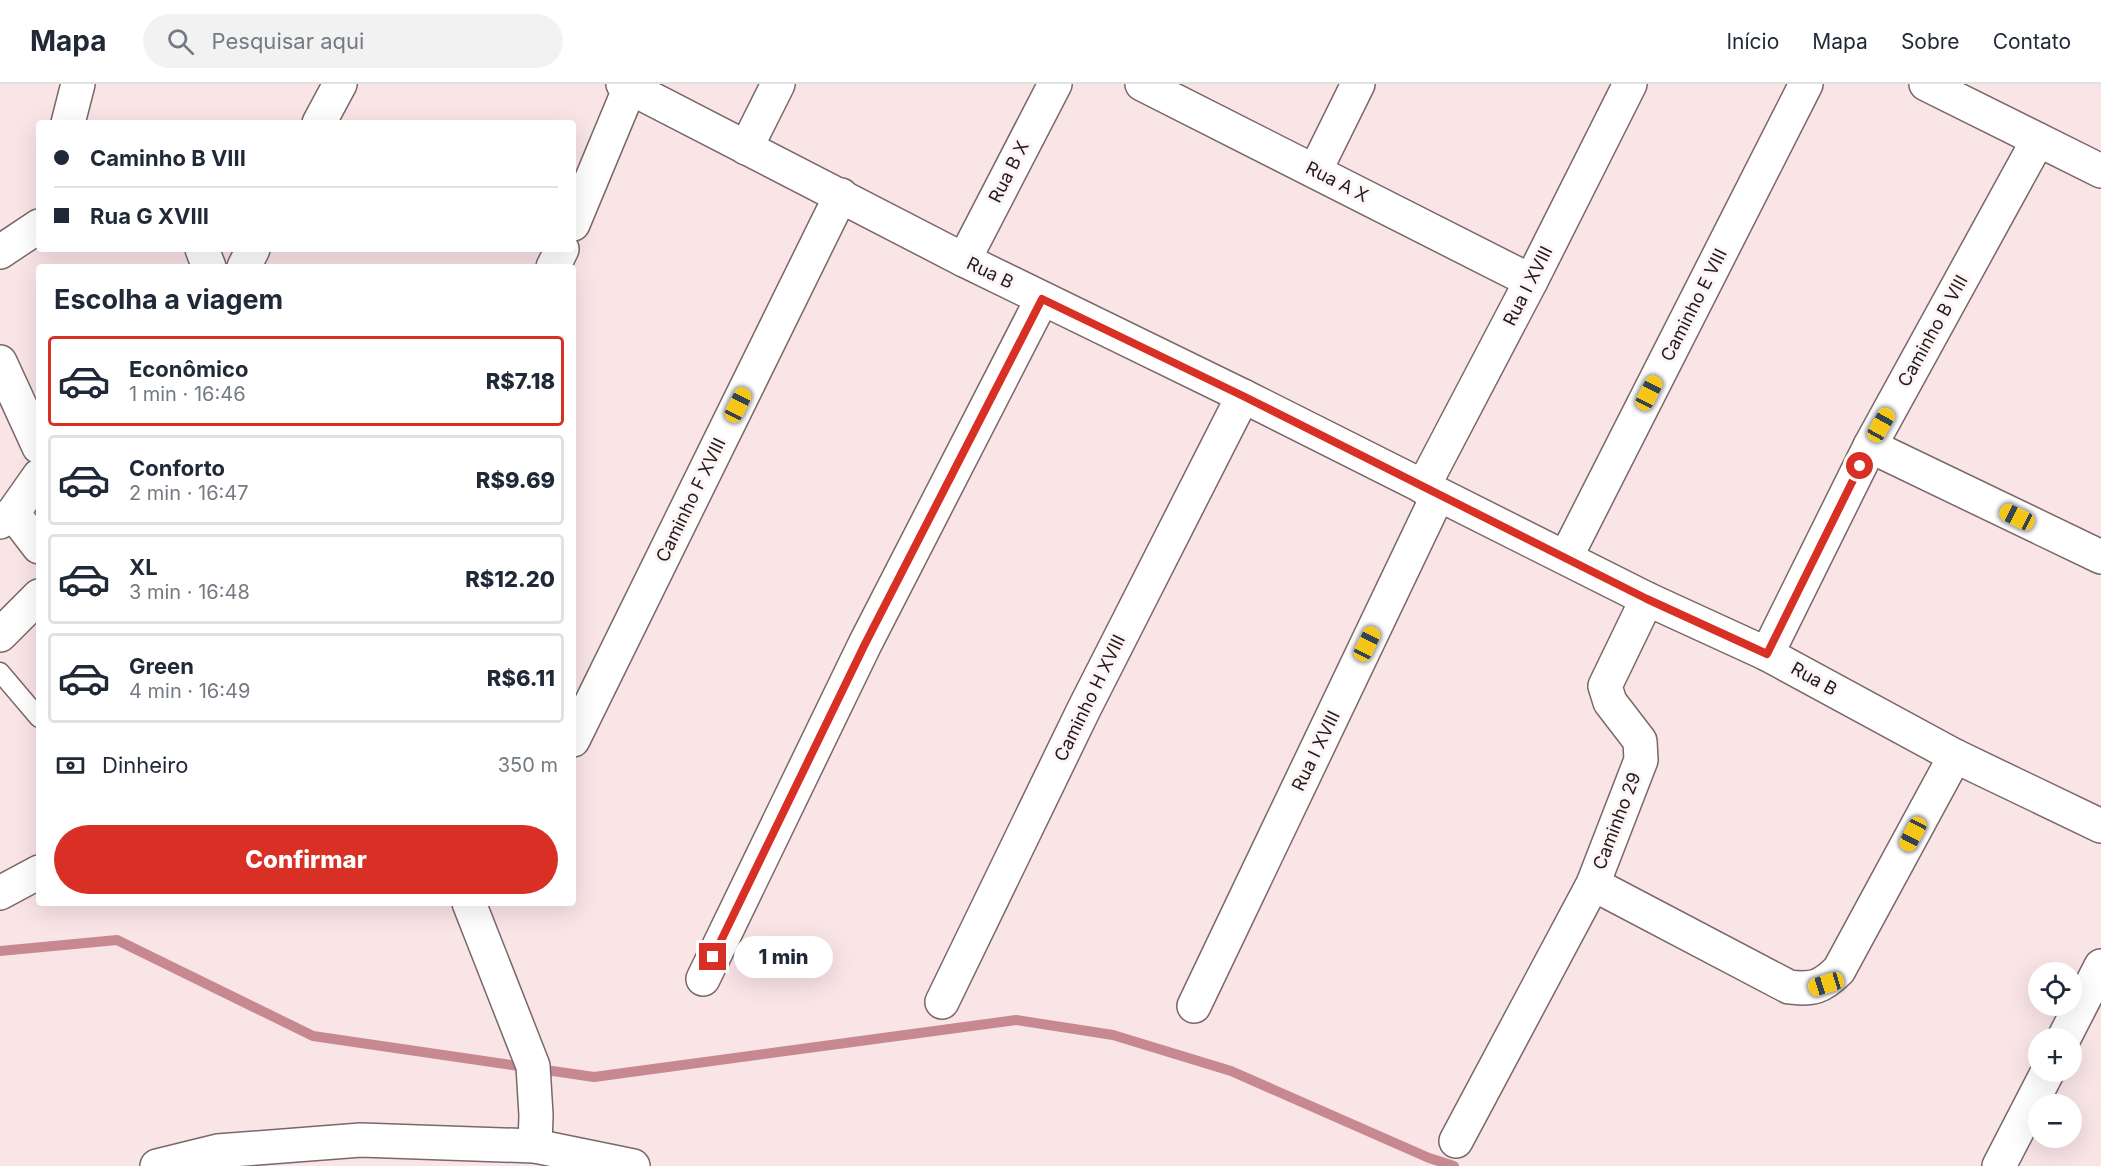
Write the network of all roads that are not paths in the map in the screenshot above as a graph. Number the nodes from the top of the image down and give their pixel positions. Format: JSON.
{"nodes":[{"id":1,"x":78,"y":84,"type":"edge"},
{"id":2,"x":340,"y":84,"type":"edge"},
{"id":3,"x":778,"y":84,"type":"edge"},
{"id":4,"x":1055,"y":84,"type":"edge"},
{"id":5,"x":1142,"y":84,"type":"edge"},
{"id":6,"x":1358,"y":84,"type":"edge"},
{"id":7,"x":1630,"y":84,"type":"edge"},
{"id":8,"x":1806,"y":84,"type":"edge"},
{"id":9,"x":1926,"y":84,"type":"edge"},
{"id":10,"x":627,"y":86,"type":"edge"},
{"id":11,"x":69,"y":120,"type":"edge"},
{"id":12,"x":321,"y":120,"type":"edge"},
{"id":13,"x":2038,"y":140,"type":"junction"},
{"id":14,"x":746,"y":147,"type":"junction"},
{"id":15,"x":1315,"y":171,"type":"junction"},
{"id":16,"x":2101,"y":171,"type":"edge"},
{"id":17,"x":841,"y":195,"type":"junction"},
{"id":18,"x":576,"y":216,"type":"edge"},
{"id":19,"x":36,"y":228,"type":"edge"},
{"id":20,"x":0,"y":252,"type":"edge"},
{"id":21,"x":964,"y":260,"type":"junction"},
{"id":22,"x":1531,"y":281,"type":"junction"},
{"id":23,"x":1042,"y":299,"type":"junction"},
{"id":24,"x":0,"y":362,"type":"edge"},
{"id":25,"x":1243,"y":396,"type":"junction"},
{"id":26,"x":36,"y":440,"type":"edge"},
{"id":27,"x":1870,"y":446,"type":"junction"},
{"id":28,"x":36,"y":480,"type":"edge"},
{"id":29,"x":1431,"y":491,"type":"junction"},
{"id":30,"x":7,"y":517,"type":"edge"},
{"id":31,"x":36,"y":544,"type":"edge"},
{"id":32,"x":1566,"y":557,"type":"junction"},
{"id":33,"x":2101,"y":557,"type":"edge"},
{"id":34,"x":36,"y":599,"type":"edge"},
{"id":35,"x":1647,"y":599,"type":"junction"},
{"id":36,"x":0,"y":635,"type":"edge"},
{"id":37,"x":1767,"y":654,"type":"junction"},
{"id":38,"x":0,"y":672,"type":"edge"},
{"id":39,"x":36,"y":714,"type":"edge"},
{"id":40,"x":576,"y":734,"type":"edge"},
{"id":41,"x":1955,"y":756,"type":"junction"},
{"id":42,"x":2101,"y":826,"type":"edge"},
{"id":43,"x":36,"y":874,"type":"edge"},
{"id":44,"x":1593,"y":884,"type":"junction"},
{"id":45,"x":0,"y":893,"type":"edge"},
{"id":46,"x":473,"y":906,"type":"edge"},
{"id":47,"x":2101,"y":966,"type":"edge"},
{"id":48,"x":703,"y":978,"type":"dead end"},
{"id":49,"x":942,"y":1002,"type":"dead end"},
{"id":50,"x":1194,"y":1005,"type":"dead end"},
{"id":51,"x":2069,"y":1028,"type":"edge"},
{"id":52,"x":2042,"y":1082,"type":"edge"},
{"id":53,"x":535,"y":1130,"type":"junction"},
{"id":54,"x":1456,"y":1141,"type":"dead end"},
{"id":55,"x":460,"y":1155,"type":"edge"},
{"id":56,"x":158,"y":1166,"type":"edge"},
{"id":57,"x":633,"y":1166,"type":"edge"},
{"id":58,"x":1999,"y":1166,"type":"edge"}],
"edges":[{"from":1,"to":11,"type":"street"},
{"from":2,"to":12,"type":"street"},
{"from":3,"to":14,"type":"street"},
{"from":4,"to":21,"type":"street","name":"Rua B X"},
{"from":5,"to":15,"type":"street","name":"Rua A X"},
{"from":6,"to":15,"type":"street"},
{"from":7,"to":22,"type":"street","name":"Rua I XVIII"},
{"from":8,"to":32,"type":"street","name":"Caminho E VIII"},
{"from":9,"to":13,"type":"street"},
{"from":10,"to":14,"type":"street","name":"Rua B"},
{"from":10,"to":18,"type":"street"},
{"from":13,"to":16,"type":"street"},
{"from":13,"to":27,"type":"street","name":"Caminho B VIII"},
{"from":14,"to":17,"type":"street","name":"Rua B"},
{"from":15,"to":22,"type":"street","name":"Rua A X"},
{"from":17,"to":21,"type":"street","name":"Rua B"},
{"from":17,"to":40,"type":"street","name":"Caminho F XVIII"},
{"from":19,"to":20,"type":"street"},
{"from":21,"to":23,"type":"street","name":"Rua B"},
{"from":22,"to":29,"type":"street","name":"Rua I XVIII"},
{"from":23,"to":25,"type":"street","name":"Rua B"},
{"from":23,"to":48,"type":"street"},
{"from":24,"to":26,"type":"street"},
{"from":25,"to":29,"type":"street","name":"Rua B"},
{"from":25,"to":49,"type":"street","name":"Caminho H XVIII"},
{"from":27,"to":33,"type":"street"},
{"from":27,"to":37,"type":"street","name":"Caminho B VIII"},
{"from":28,"to":30,"type":"street"},
{"from":29,"to":32,"type":"street","name":"Rua B"},
{"from":29,"to":50,"type":"street","name":"Rua I XVIII"},
{"from":30,"to":31,"type":"street"},
{"from":32,"to":35,"type":"street","name":"Rua B"},
{"from":34,"to":36,"type":"street"},
{"from":35,"to":37,"type":"street","name":"Rua B"},
{"from":35,"to":44,"type":"street","name":"Caminho 29"},
{"from":37,"to":41,"type":"street","name":"Rua B"},
{"from":38,"to":39,"type":"lane"},
{"from":41,"to":42,"type":"street","name":"Rua B"},
{"from":41,"to":44,"type":"street","name":"Caminho 29"},
{"from":43,"to":45,"type":"street"},
{"from":44,"to":54,"type":"street","name":"Caminho 29"},
{"from":46,"to":53,"type":"street"},
{"from":47,"to":51,"type":"street"},
{"from":52,"to":58,"type":"street"},
{"from":53,"to":55,"type":"street"},
{"from":53,"to":57,"type":"street"},
{"from":55,"to":56,"type":"street"}]}
